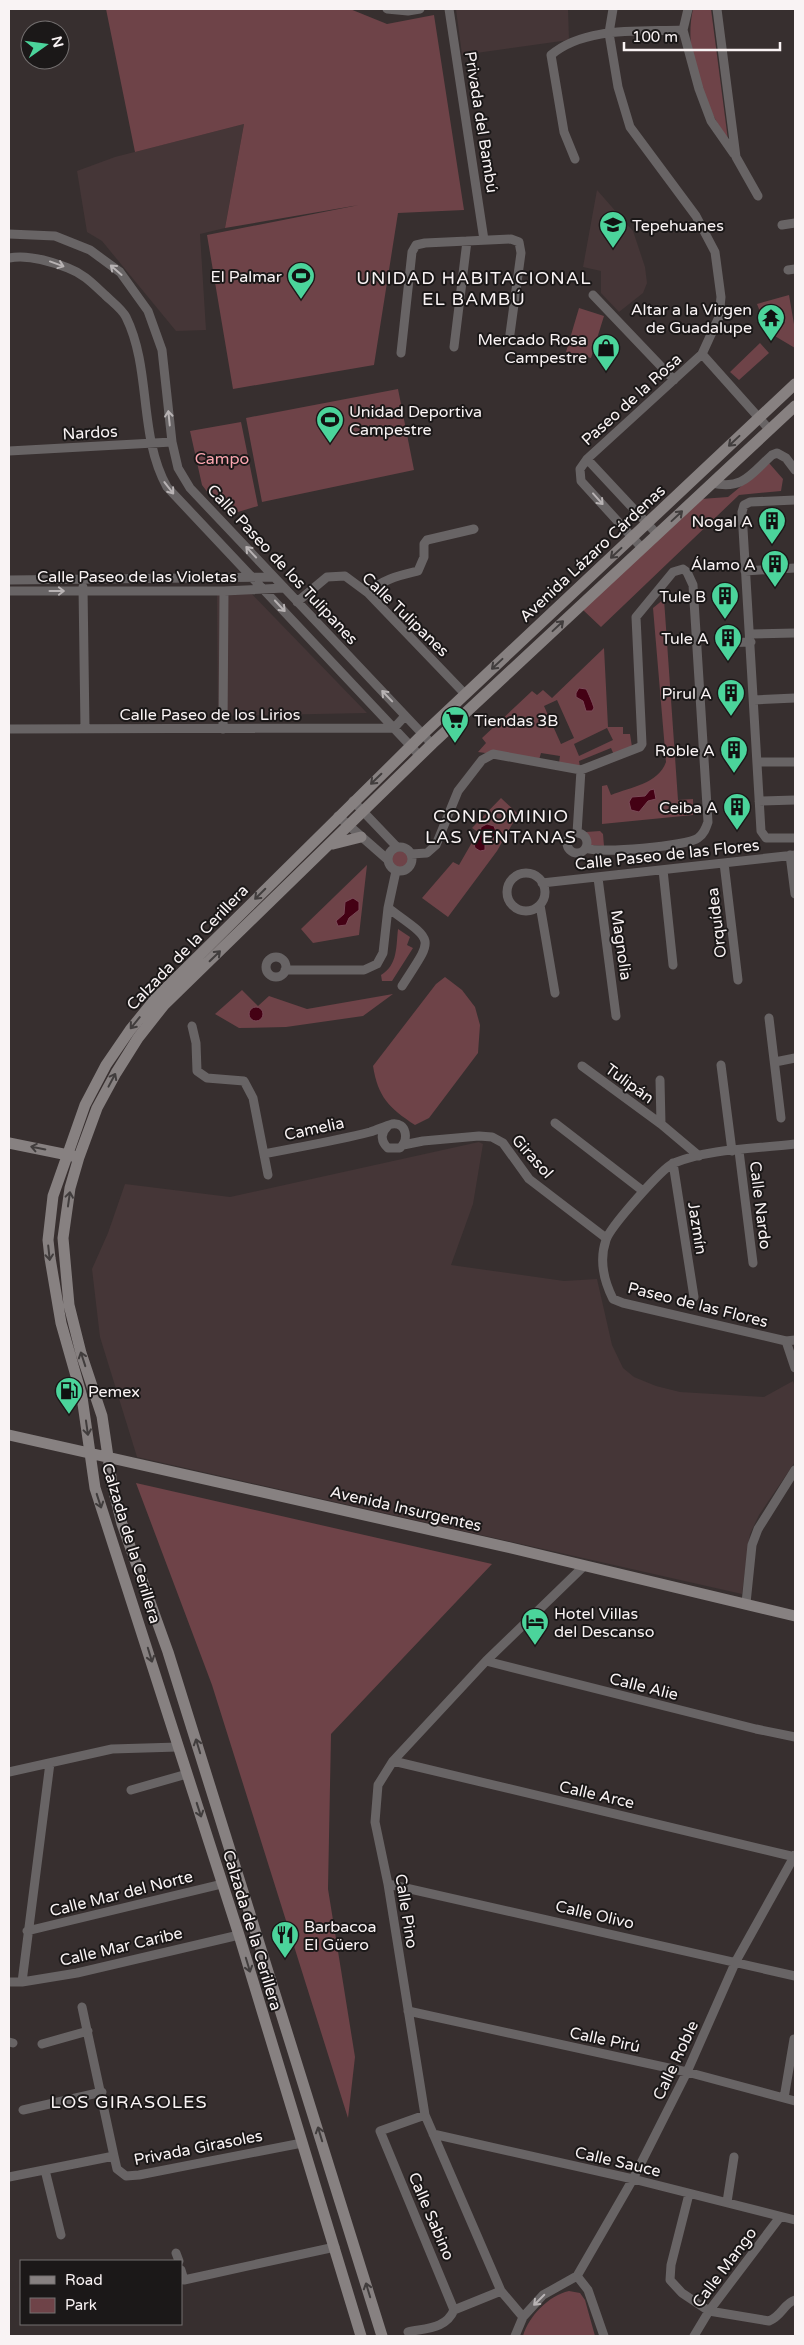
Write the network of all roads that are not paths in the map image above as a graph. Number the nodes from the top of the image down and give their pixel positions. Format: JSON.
{"nodes":[{"id":1,"x":387,"y":9,"type":"edge"},
{"id":2,"x":420,"y":9,"type":"edge"},
{"id":3,"x":449,"y":9,"type":"edge"},
{"id":4,"x":613,"y":9,"type":"edge"},
{"id":5,"x":688,"y":9,"type":"edge"},
{"id":6,"x":717,"y":9,"type":"edge"},
{"id":7,"x":683,"y":30,"type":"junction"},
{"id":8,"x":609,"y":33,"type":"junction"},
{"id":9,"x":736,"y":157,"type":"junction"},
{"id":10,"x":575,"y":159,"type":"dead end"},
{"id":11,"x":758,"y":196,"type":"dead end"},
{"id":12,"x":795,"y":223,"type":"edge"},
{"id":13,"x":782,"y":225,"type":"dead end"},
{"id":14,"x":9,"y":234,"type":"edge"},
{"id":15,"x":484,"y":240,"type":"junction"},
{"id":16,"x":467,"y":241,"type":"junction"},
{"id":17,"x":9,"y":258,"type":"edge"},
{"id":18,"x":593,"y":295,"type":"dead end"},
{"id":19,"x":510,"y":334,"type":"dead end"},
{"id":20,"x":454,"y":347,"type":"dead end"},
{"id":21,"x":401,"y":353,"type":"dead end"},
{"id":22,"x":702,"y":354,"type":"junction"},
{"id":23,"x":674,"y":380,"type":"junction"},
{"id":24,"x":795,"y":384,"type":"edge"},
{"id":25,"x":795,"y":406,"type":"edge"},
{"id":26,"x":759,"y":418,"type":"junction"},
{"id":27,"x":769,"y":429,"type":"junction"},
{"id":28,"x":172,"y":442,"type":"junction"},
{"id":29,"x":152,"y":443,"type":"junction"},
{"id":30,"x":9,"y":451,"type":"edge"},
{"id":31,"x":587,"y":458,"type":"junction"},
{"id":32,"x":795,"y":470,"type":"edge"},
{"id":33,"x":712,"y":483,"type":"junction"},
{"id":34,"x":795,"y":500,"type":"edge"},
{"id":35,"x":647,"y":524,"type":"junction"},
{"id":36,"x":474,"y":529,"type":"dead end"},
{"id":37,"x":657,"y":534,"type":"junction"},
{"id":38,"x":632,"y":537,"type":"junction"},
{"id":39,"x":642,"y":548,"type":"junction"},
{"id":40,"x":795,"y":568,"type":"edge"},
{"id":41,"x":745,"y":571,"type":"junction"},
{"id":42,"x":274,"y":577,"type":"junction"},
{"id":43,"x":255,"y":579,"type":"junction"},
{"id":44,"x":9,"y":580,"type":"edge"},
{"id":45,"x":83,"y":580,"type":"junction"},
{"id":46,"x":284,"y":588,"type":"junction"},
{"id":47,"x":265,"y":590,"type":"junction"},
{"id":48,"x":9,"y":591,"type":"edge"},
{"id":49,"x":83,"y":591,"type":"junction"},
{"id":50,"x":224,"y":591,"type":"junction"},
{"id":51,"x":368,"y":594,"type":"junction"},
{"id":52,"x":297,"y":602,"type":"junction"},
{"id":53,"x":795,"y":633,"type":"edge"},
{"id":54,"x":750,"y":638,"type":"junction"},
{"id":55,"x":720,"y":643,"type":"dead end"},
{"id":56,"x":465,"y":694,"type":"junction"},
{"id":57,"x":795,"y":698,"type":"edge"},
{"id":58,"x":754,"y":700,"type":"junction"},
{"id":59,"x":405,"y":716,"type":"junction"},
{"id":60,"x":394,"y":728,"type":"junction"},
{"id":61,"x":9,"y":729,"type":"edge"},
{"id":62,"x":85,"y":729,"type":"junction"},
{"id":63,"x":223,"y":729,"type":"junction"},
{"id":64,"x":423,"y":734,"type":"junction"},
{"id":65,"x":432,"y":744,"type":"junction"},
{"id":66,"x":411,"y":746,"type":"junction"},
{"id":67,"x":420,"y":756,"type":"junction"},
{"id":68,"x":757,"y":762,"type":"junction"},
{"id":69,"x":795,"y":762,"type":"edge"},
{"id":70,"x":581,"y":770,"type":"junction"},
{"id":71,"x":795,"y":800,"type":"edge"},
{"id":72,"x":353,"y":801,"type":"junction"},
{"id":73,"x":759,"y":801,"type":"junction"},
{"id":74,"x":364,"y":812,"type":"junction"},
{"id":75,"x":338,"y":816,"type":"junction"},
{"id":76,"x":349,"y":826,"type":"junction"},
{"id":77,"x":577,"y":833,"type":"junction"},
{"id":78,"x":361,"y":837,"type":"junction"},
{"id":79,"x":795,"y":838,"type":"edge"},
{"id":80,"x":331,"y":844,"type":"junction"},
{"id":81,"x":397,"y":847,"type":"junction"},
{"id":82,"x":586,"y":848,"type":"junction"},
{"id":83,"x":411,"y":854,"type":"junction"},
{"id":84,"x":793,"y":855,"type":"edge"},
{"id":85,"x":387,"y":859,"type":"junction"},
{"id":86,"x":724,"y":863,"type":"junction"},
{"id":87,"x":662,"y":870,"type":"junction"},
{"id":88,"x":396,"y":871,"type":"junction"},
{"id":89,"x":598,"y":878,"type":"junction"},
{"id":90,"x":542,"y":883,"type":"junction"},
{"id":91,"x":795,"y":894,"type":"edge"},
{"id":92,"x":540,"y":905,"type":"junction"},
{"id":93,"x":388,"y":908,"type":"junction"},
{"id":94,"x":673,"y":965,"type":"dead end"},
{"id":95,"x":285,"y":970,"type":"dead end"},
{"id":96,"x":738,"y":980,"type":"dead end"},
{"id":97,"x":402,"y":986,"type":"dead end"},
{"id":98,"x":555,"y":993,"type":"dead end"},
{"id":99,"x":616,"y":1016,"type":"dead end"},
{"id":100,"x":769,"y":1018,"type":"dead end"},
{"id":101,"x":192,"y":1026,"type":"dead end"},
{"id":102,"x":795,"y":1058,"type":"edge"},
{"id":103,"x":775,"y":1062,"type":"junction"},
{"id":104,"x":721,"y":1065,"type":"dead end"},
{"id":105,"x":582,"y":1066,"type":"dead end"},
{"id":106,"x":660,"y":1080,"type":"dead end"},
{"id":107,"x":85,"y":1104,"type":"junction"},
{"id":108,"x":97,"y":1108,"type":"junction"},
{"id":109,"x":781,"y":1118,"type":"dead end"},
{"id":110,"x":555,"y":1123,"type":"dead end"},
{"id":111,"x":661,"y":1124,"type":"junction"},
{"id":112,"x":387,"y":1126,"type":"junction"},
{"id":113,"x":370,"y":1132,"type":"junction"},
{"id":114,"x":406,"y":1134,"type":"junction"},
{"id":115,"x":382,"y":1138,"type":"junction"},
{"id":116,"x":422,"y":1141,"type":"junction"},
{"id":117,"x":9,"y":1143,"type":"edge"},
{"id":118,"x":795,"y":1144,"type":"edge"},
{"id":119,"x":403,"y":1145,"type":"junction"},
{"id":120,"x":735,"y":1151,"type":"junction"},
{"id":121,"x":66,"y":1154,"type":"junction"},
{"id":122,"x":264,"y":1154,"type":"junction"},
{"id":123,"x":699,"y":1156,"type":"junction"},
{"id":124,"x":80,"y":1157,"type":"junction"},
{"id":125,"x":672,"y":1163,"type":"junction"},
{"id":126,"x":268,"y":1175,"type":"dead end"},
{"id":127,"x":643,"y":1192,"type":"junction"},
{"id":128,"x":606,"y":1238,"type":"junction"},
{"id":129,"x":753,"y":1263,"type":"dead end"},
{"id":130,"x":694,"y":1298,"type":"dead end"},
{"id":131,"x":791,"y":1341,"type":"edge"},
{"id":132,"x":795,"y":1368,"type":"edge"},
{"id":133,"x":9,"y":1435,"type":"edge"},
{"id":134,"x":89,"y":1453,"type":"junction"},
{"id":135,"x":108,"y":1457,"type":"junction"},
{"id":136,"x":795,"y":1470,"type":"edge"},
{"id":137,"x":583,"y":1566,"type":"junction"},
{"id":138,"x":746,"y":1603,"type":"junction"},
{"id":139,"x":795,"y":1616,"type":"edge"},
{"id":140,"x":486,"y":1662,"type":"junction"},
{"id":141,"x":795,"y":1737,"type":"edge"},
{"id":142,"x":178,"y":1747,"type":"junction"},
{"id":143,"x":393,"y":1761,"type":"junction"},
{"id":144,"x":50,"y":1763,"type":"junction"},
{"id":145,"x":9,"y":1772,"type":"edge"},
{"id":146,"x":187,"y":1774,"type":"junction"},
{"id":147,"x":131,"y":1790,"type":"dead end"},
{"id":148,"x":795,"y":1856,"type":"edge"},
{"id":149,"x":222,"y":1884,"type":"junction"},
{"id":150,"x":388,"y":1884,"type":"junction"},
{"id":151,"x":27,"y":1931,"type":"junction"},
{"id":152,"x":238,"y":1935,"type":"junction"},
{"id":153,"x":736,"y":1961,"type":"junction"},
{"id":154,"x":795,"y":1976,"type":"edge"},
{"id":155,"x":9,"y":1982,"type":"edge"},
{"id":156,"x":22,"y":1982,"type":"junction"},
{"id":157,"x":82,"y":2007,"type":"dead end"},
{"id":158,"x":408,"y":2012,"type":"junction"},
{"id":159,"x":88,"y":2031,"type":"junction"},
{"id":160,"x":794,"y":2039,"type":"edge"},
{"id":161,"x":42,"y":2044,"type":"dead end"},
{"id":162,"x":687,"y":2072,"type":"junction"},
{"id":163,"x":102,"y":2092,"type":"junction"},
{"id":164,"x":784,"y":2098,"type":"junction"},
{"id":165,"x":795,"y":2101,"type":"edge"},
{"id":166,"x":23,"y":2110,"type":"dead end"},
{"id":167,"x":425,"y":2114,"type":"junction"},
{"id":168,"x":433,"y":2134,"type":"junction"},
{"id":169,"x":302,"y":2143,"type":"junction"},
{"id":170,"x":114,"y":2156,"type":"junction"},
{"id":171,"x":734,"y":2157,"type":"dead end"},
{"id":172,"x":45,"y":2170,"type":"junction"},
{"id":173,"x":9,"y":2177,"type":"edge"},
{"id":174,"x":633,"y":2179,"type":"junction"},
{"id":175,"x":689,"y":2194,"type":"junction"},
{"id":176,"x":727,"y":2202,"type":"junction"},
{"id":177,"x":780,"y":2217,"type":"junction"},
{"id":178,"x":795,"y":2220,"type":"edge"},
{"id":179,"x":60,"y":2235,"type":"dead end"},
{"id":180,"x":335,"y":2247,"type":"junction"},
{"id":181,"x":182,"y":2273,"type":"edge"},
{"id":182,"x":577,"y":2276,"type":"junction"},
{"id":183,"x":501,"y":2291,"type":"junction"},
{"id":184,"x":795,"y":2300,"type":"edge"},
{"id":185,"x":454,"y":2310,"type":"junction"},
{"id":186,"x":709,"y":2311,"type":"junction"},
{"id":187,"x":523,"y":2317,"type":"junction"},
{"id":188,"x":408,"y":2332,"type":"dead end"},
{"id":189,"x":361,"y":2336,"type":"edge"},
{"id":190,"x":382,"y":2336,"type":"edge"},
{"id":191,"x":515,"y":2336,"type":"edge"},
{"id":192,"x":604,"y":2336,"type":"edge"},
{"id":193,"x":694,"y":2336,"type":"edge"}],
"edges":[{"from":1,"to":2,"type":"street"},
{"from":3,"to":15,"type":"street","name":"Privada del Bambú"},
{"from":4,"to":8,"type":"street","name":"Paseo de la Rosa"},
{"from":5,"to":7,"type":"street"},
{"from":6,"to":9,"type":"street"},
{"from":7,"to":8,"type":"street"},
{"from":7,"to":9,"type":"street"},
{"from":8,"to":10,"type":"street"},
{"from":8,"to":22,"type":"street","name":"Paseo de la Rosa"},
{"from":9,"to":11,"type":"street"},
{"from":12,"to":13,"type":"street"},
{"from":28,"to":14,"type":"street","name":"Calle Paseo de los Tulipanes","one_way":true},
{"from":15,"to":16,"type":"street"},
{"from":15,"to":19,"type":"street"},
{"from":16,"to":20,"type":"street"},
{"from":16,"to":21,"type":"street"},
{"from":17,"to":29,"type":"street","name":"Calle Paseo de los Tulipanes","one_way":true},
{"from":18,"to":23,"type":"street"},
{"from":22,"to":23,"type":"street","name":"Paseo de la Rosa"},
{"from":22,"to":26,"type":"street"},
{"from":23,"to":31,"type":"street","name":"Paseo de la Rosa"},
{"from":24,"to":26,"type":"main road","name":"Avenida Lázaro Cárdenas"},
{"from":25,"to":27,"type":"main road","name":"Avenida Lázaro Cárdenas"},
{"from":26,"to":27,"type":"street"},
{"from":26,"to":35,"type":"main road","name":"Avenida Lázaro Cárdenas","one_way":true},
{"from":27,"to":33,"type":"main road","name":"Avenida Lázaro Cárdenas"},
{"from":28,"to":29,"type":"street","name":"Nardos"},
{"from":42,"to":28,"type":"street","name":"Calle Paseo de los Tulipanes","one_way":true},
{"from":29,"to":30,"type":"street","name":"Nardos"},
{"from":29,"to":43,"type":"street","name":"Calle Paseo de los Tulipanes","one_way":true},
{"from":31,"to":35,"type":"street","name":"Paseo de la Rosa"},
{"from":31,"to":38,"type":"street","name":"Paseo de la Rosa","one_way":true},
{"from":32,"to":33,"type":"street"},
{"from":37,"to":33,"type":"main road","name":"Avenida Lázaro Cárdenas","one_way":true},
{"from":34,"to":41,"type":"street"},
{"from":35,"to":37,"type":"street","name":"Paseo de la Rosa"},
{"from":35,"to":38,"type":"main road","name":"Avenida Lázaro Cárdenas"},
{"from":36,"to":51,"type":"street"},
{"from":37,"to":39,"type":"main road","name":"Avenida Lázaro Cárdenas"},
{"from":38,"to":39,"type":"street","name":"Paseo de la Rosa"},
{"from":38,"to":56,"type":"main road","name":"Avenida Lázaro Cárdenas","one_way":true},
{"from":65,"to":39,"type":"main road","name":"Avenida Lázaro Cárdenas","one_way":true},
{"from":40,"to":41,"type":"street"},
{"from":41,"to":54,"type":"street"},
{"from":42,"to":43,"type":"street","name":"Calle Paseo de las Violetas"},
{"from":42,"to":46,"type":"street","name":"Calle Paseo de los Tulipanes"},
{"from":43,"to":45,"type":"street","name":"Calle Paseo de las Violetas"},
{"from":43,"to":47,"type":"street","name":"Calle Paseo de los Tulipanes"},
{"from":44,"to":45,"type":"street","name":"Calle Paseo de las Violetas"},
{"from":45,"to":49,"type":"street"},
{"from":46,"to":47,"type":"street","name":"Calle Paseo de las Violetas"},
{"from":46,"to":52,"type":"street","name":"Calle Paseo de los Tulipanes"},
{"from":47,"to":50,"type":"street","name":"Calle Paseo de las Violetas"},
{"from":47,"to":60,"type":"street","name":"Calle Paseo de los Tulipanes","one_way":true},
{"from":48,"to":49,"type":"street","name":"Calle Paseo de las Violetas","one_way":true},
{"from":49,"to":50,"type":"street","name":"Calle Paseo de las Violetas"},
{"from":49,"to":62,"type":"street"},
{"from":50,"to":63,"type":"street"},
{"from":51,"to":52,"type":"street","name":"Calle Tulipanes"},
{"from":51,"to":56,"type":"street","name":"Calle Tulipanes"},
{"from":59,"to":52,"type":"street","name":"Calle Paseo de los Tulipanes","one_way":true},
{"from":53,"to":54,"type":"street"},
{"from":54,"to":55,"type":"street"},
{"from":54,"to":58,"type":"street"},
{"from":56,"to":64,"type":"main road","name":"Avenida Lázaro Cárdenas"},
{"from":57,"to":58,"type":"street"},
{"from":58,"to":68,"type":"street"},
{"from":59,"to":60,"type":"street"},
{"from":59,"to":64,"type":"street","name":"Calle Paseo de los Tulipanes"},
{"from":60,"to":63,"type":"street","name":"Calle Paseo de los Lirios"},
{"from":60,"to":66,"type":"street","name":"Calle Paseo de los Tulipanes"},
{"from":61,"to":62,"type":"street","name":"Calle Paseo de los Lirios"},
{"from":62,"to":63,"type":"street","name":"Calle Paseo de los Lirios"},
{"from":64,"to":65,"type":"street","name":"Calle Paseo de los Tulipanes"},
{"from":64,"to":66,"type":"main road","name":"Avenida Lázaro Cárdenas"},
{"from":65,"to":67,"type":"main road","name":"Avenida Lázaro Cárdenas"},
{"from":66,"to":67,"type":"street","name":"Calle Paseo de los Tulipanes"},
{"from":66,"to":72,"type":"main road","name":"Calzada de la Cerillera","one_way":true},
{"from":67,"to":74,"type":"main road","name":"Calzada de la Cerillera"},
{"from":68,"to":69,"type":"street"},
{"from":68,"to":73,"type":"street"},
{"from":70,"to":77,"type":"street"},
{"from":70,"to":82,"type":"street"},
{"from":70,"to":83,"type":"street"},
{"from":71,"to":73,"type":"street"},
{"from":72,"to":74,"type":"street"},
{"from":72,"to":75,"type":"main road","name":"Calzada de la Cerillera"},
{"from":73,"to":79,"type":"street"},
{"from":74,"to":76,"type":"main road","name":"Calzada de la Cerillera"},
{"from":74,"to":81,"type":"street"},
{"from":75,"to":76,"type":"street"},
{"from":75,"to":107,"type":"main road","name":"Calzada de la Cerillera","one_way":true},
{"from":76,"to":78,"type":"street"},
{"from":76,"to":80,"type":"main road","name":"Calzada de la Cerillera"},
{"from":77,"to":82,"type":"street"},
{"from":77,"to":82,"type":"street"},
{"from":78,"to":80,"type":"main road"},
{"from":78,"to":85,"type":"street"},
{"from":108,"to":80,"type":"main road","name":"Calzada de la Cerillera","one_way":true},
{"from":81,"to":83,"type":"street"},
{"from":81,"to":85,"type":"street"},
{"from":83,"to":88,"type":"street"},
{"from":84,"to":86,"type":"street","name":"Calle Paseo de las Flores"},
{"from":84,"to":91,"type":"street"},
{"from":85,"to":88,"type":"street"},
{"from":86,"to":87,"type":"street","name":"Calle Paseo de las Flores"},
{"from":86,"to":96,"type":"street","name":"Orquídea"},
{"from":87,"to":89,"type":"street","name":"Calle Paseo de las Flores"},
{"from":87,"to":94,"type":"street"},
{"from":88,"to":93,"type":"street"},
{"from":89,"to":90,"type":"street","name":"Calle Paseo de las Flores"},
{"from":89,"to":99,"type":"street","name":"Magnolia"},
{"from":90,"to":92,"type":"street"},
{"from":90,"to":92,"type":"street"},
{"from":92,"to":98,"type":"street"},
{"from":93,"to":95,"type":"street"},
{"from":93,"to":97,"type":"street"},
{"from":100,"to":103,"type":"street"},
{"from":101,"to":122,"type":"street","name":"Camelia"},
{"from":102,"to":103,"type":"street"},
{"from":103,"to":109,"type":"street"},
{"from":104,"to":120,"type":"street","name":"Calle Nardo"},
{"from":105,"to":111,"type":"street","name":"Tulipán"},
{"from":106,"to":111,"type":"street","name":"Tulipán"},
{"from":107,"to":108,"type":"main road"},
{"from":107,"to":121,"type":"main road","name":"Calzada de la Cerillera"},
{"from":108,"to":124,"type":"main road","name":"Calzada de la Cerillera"},
{"from":110,"to":127,"type":"street"},
{"from":111,"to":123,"type":"street","name":"Tulipán"},
{"from":112,"to":113,"type":"street","name":"Camelia"},
{"from":112,"to":114,"type":"street"},
{"from":112,"to":115,"type":"street"},
{"from":113,"to":115,"type":"street"},
{"from":113,"to":122,"type":"street","name":"Camelia"},
{"from":114,"to":116,"type":"street"},
{"from":114,"to":119,"type":"street"},
{"from":115,"to":119,"type":"street"},
{"from":116,"to":119,"type":"street","name":"Girasol"},
{"from":116,"to":128,"type":"street","name":"Girasol"},
{"from":121,"to":117,"type":"main road","one_way":true},
{"from":118,"to":120,"type":"street"},
{"from":120,"to":123,"type":"street"},
{"from":120,"to":129,"type":"street","name":"Calle Nardo"},
{"from":121,"to":124,"type":"main road"},
{"from":121,"to":134,"type":"main road","name":"Calzada de la Cerillera","one_way":true},
{"from":122,"to":126,"type":"street","name":"Camelia"},
{"from":123,"to":125,"type":"street"},
{"from":135,"to":124,"type":"main road","name":"Calzada de la Cerillera","one_way":true},
{"from":125,"to":127,"type":"street"},
{"from":125,"to":130,"type":"street","name":"Jazmín"},
{"from":127,"to":128,"type":"street"},
{"from":128,"to":131,"type":"street","name":"Paseo de las Flores"},
{"from":131,"to":132,"type":"street"},
{"from":133,"to":134,"type":"main road","name":"Avenida Insurgentes"},
{"from":134,"to":135,"type":"main road","name":"Avenida Insurgentes"},
{"from":134,"to":142,"type":"main road","name":"Calzada de la Cerillera","one_way":true},
{"from":135,"to":137,"type":"main road","name":"Avenida Insurgentes"},
{"from":190,"to":135,"type":"main road","name":"Calzada de la Cerillera","one_way":true},
{"from":136,"to":138,"type":"street"},
{"from":137,"to":138,"type":"main road","name":"Avenida Insurgentes"},
{"from":137,"to":140,"type":"street","name":"Calle Pino"},
{"from":138,"to":139,"type":"main road","name":"Avenida Insurgentes"},
{"from":140,"to":141,"type":"street","name":"Calle Alie"},
{"from":140,"to":143,"type":"street","name":"Calle Pino"},
{"from":142,"to":144,"type":"street"},
{"from":142,"to":146,"type":"main road","name":"Calzada de la Cerillera"},
{"from":143,"to":148,"type":"street","name":"Calle Arce"},
{"from":143,"to":150,"type":"street","name":"Calle Pino"},
{"from":144,"to":145,"type":"street"},
{"from":144,"to":151,"type":"street"},
{"from":146,"to":147,"type":"street"},
{"from":146,"to":149,"type":"main road","name":"Calzada de la Cerillera","one_way":true},
{"from":148,"to":153,"type":"street","name":"Calle Roble"},
{"from":149,"to":151,"type":"street","name":"Calle Mar del Norte"},
{"from":149,"to":152,"type":"main road","name":"Calzada de la Cerillera"},
{"from":150,"to":153,"type":"street","name":"Calle Olivo"},
{"from":150,"to":158,"type":"street","name":"Calle Pino"},
{"from":151,"to":156,"type":"street"},
{"from":152,"to":156,"type":"street","name":"Calle Mar Caribe"},
{"from":152,"to":169,"type":"main road","name":"Calzada de la Cerillera","one_way":true},
{"from":153,"to":154,"type":"street","name":"Calle Olivo"},
{"from":153,"to":162,"type":"street","name":"Calle Roble"},
{"from":155,"to":156,"type":"street","name":"Calle Mar Caribe"},
{"from":157,"to":159,"type":"street","name":"Privada Girasoles"},
{"from":158,"to":162,"type":"street","name":"Calle Pirú"},
{"from":158,"to":167,"type":"street","name":"Calle Pino"},
{"from":159,"to":161,"type":"street"},
{"from":159,"to":163,"type":"street","name":"Privada Girasoles"},
{"from":160,"to":164,"type":"street"},
{"from":162,"to":164,"type":"street","name":"Calle Pirú"},
{"from":162,"to":174,"type":"street","name":"Calle Roble"},
{"from":163,"to":166,"type":"street"},
{"from":163,"to":170,"type":"street","name":"Privada Girasoles"},
{"from":164,"to":165,"type":"street","name":"Calle Pirú"},
{"from":167,"to":168,"type":"street","name":"Calle Pino"},
{"from":167,"to":185,"type":"street","name":"Calle Sabino"},
{"from":168,"to":174,"type":"street","name":"Calle Sauce"},
{"from":168,"to":183,"type":"street","name":"Calle Pino"},
{"from":169,"to":170,"type":"street","name":"Privada Girasoles"},
{"from":169,"to":180,"type":"main road","name":"Calzada de la Cerillera"},
{"from":170,"to":172,"type":"street"},
{"from":171,"to":176,"type":"street"},
{"from":172,"to":173,"type":"street"},
{"from":172,"to":179,"type":"street"},
{"from":174,"to":175,"type":"street","name":"Calle Sauce"},
{"from":174,"to":182,"type":"street","name":"Calle Roble"},
{"from":175,"to":176,"type":"street","name":"Calle Sauce"},
{"from":175,"to":186,"type":"street"},
{"from":176,"to":177,"type":"street","name":"Calle Sauce"},
{"from":177,"to":178,"type":"street","name":"Calle Sauce"},
{"from":177,"to":186,"type":"street","name":"Calle Mango"},
{"from":180,"to":181,"type":"street"},
{"from":180,"to":189,"type":"main road","name":"Calzada de la Cerillera"},
{"from":182,"to":187,"type":"street","one_way":true},
{"from":182,"to":192,"type":"street"},
{"from":183,"to":185,"type":"street"},
{"from":183,"to":187,"type":"street","name":"Calle Pino"},
{"from":184,"to":186,"type":"street"},
{"from":185,"to":188,"type":"street"},
{"from":186,"to":193,"type":"street","name":"Calle Mango"},
{"from":187,"to":191,"type":"street"}]}
